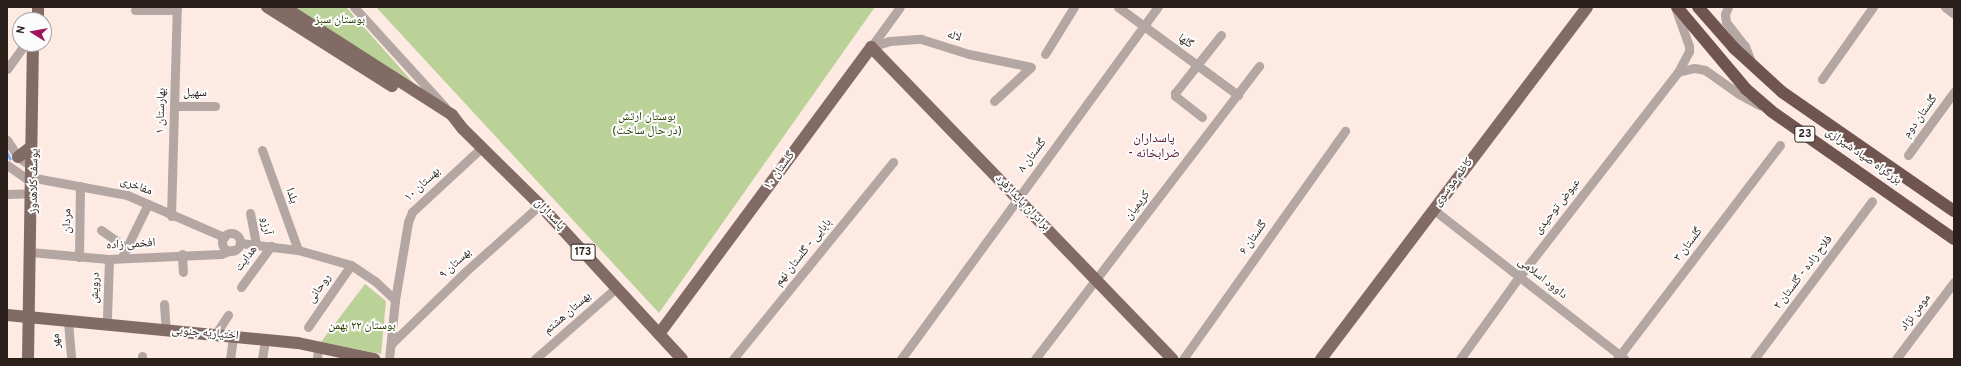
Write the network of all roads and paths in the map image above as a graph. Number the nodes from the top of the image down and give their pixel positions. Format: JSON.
{"nodes":[{"id":1,"x":267,"y":7,"type":"edge"},
{"id":2,"x":284,"y":7,"type":"edge"},
{"id":3,"x":354,"y":7,"type":"edge"},
{"id":4,"x":900,"y":7,"type":"edge"},
{"id":5,"x":1074,"y":7,"type":"edge"},
{"id":6,"x":1118,"y":7,"type":"edge"},
{"id":7,"x":1158,"y":7,"type":"edge"},
{"id":8,"x":1587,"y":7,"type":"edge"},
{"id":9,"x":1676,"y":7,"type":"edge"},
{"id":10,"x":1698,"y":7,"type":"edge"},
{"id":11,"x":1728,"y":7,"type":"edge"},
{"id":12,"x":1873,"y":7,"type":"edge"},
{"id":13,"x":1945,"y":7,"type":"edge"},
{"id":14,"x":177,"y":9,"type":"edge"},
{"id":15,"x":135,"y":10,"type":"dead end"},
{"id":16,"x":1954,"y":14,"type":"edge"},
{"id":17,"x":1144,"y":27,"type":"junction"},
{"id":18,"x":1221,"y":35,"type":"dead end"},
{"id":19,"x":871,"y":47,"type":"junction"},
{"id":20,"x":19,"y":52,"type":"edge"},
{"id":21,"x":33,"y":52,"type":"edge"},
{"id":22,"x":38,"y":52,"type":"edge"},
{"id":23,"x":1045,"y":54,"type":"dead end"},
{"id":24,"x":1752,"y":64,"type":"junction"},
{"id":25,"x":1198,"y":65,"type":"junction"},
{"id":26,"x":1259,"y":66,"type":"dead end"},
{"id":27,"x":7,"y":69,"type":"edge"},
{"id":28,"x":1678,"y":72,"type":"junction"},
{"id":29,"x":1822,"y":79,"type":"dead end"},
{"id":30,"x":1954,"y":92,"type":"edge"},
{"id":31,"x":1238,"y":94,"type":"junction"},
{"id":32,"x":994,"y":101,"type":"dead end"},
{"id":33,"x":174,"y":106,"type":"junction"},
{"id":34,"x":216,"y":106,"type":"dead end"},
{"id":35,"x":1771,"y":111,"type":"junction"},
{"id":36,"x":452,"y":115,"type":"junction"},
{"id":37,"x":1202,"y":117,"type":"dead end"},
{"id":38,"x":462,"y":128,"type":"junction"},
{"id":39,"x":34,"y":132,"type":"junction"},
{"id":40,"x":1345,"y":132,"type":"dead end"},
{"id":41,"x":7,"y":140,"type":"edge"},
{"id":42,"x":1780,"y":144,"type":"dead end"},
{"id":43,"x":31,"y":148,"type":"junction"},
{"id":44,"x":481,"y":148,"type":"junction"},
{"id":45,"x":262,"y":150,"type":"dead end"},
{"id":46,"x":1908,"y":155,"type":"dead end"},
{"id":47,"x":18,"y":157,"type":"junction"},
{"id":48,"x":893,"y":162,"type":"dead end"},
{"id":49,"x":7,"y":165,"type":"edge"},
{"id":50,"x":32,"y":180,"type":"junction"},
{"id":51,"x":80,"y":186,"type":"junction"},
{"id":52,"x":7,"y":194,"type":"edge"},
{"id":53,"x":1017,"y":198,"type":"junction"},
{"id":54,"x":1872,"y":201,"type":"dead end"},
{"id":55,"x":148,"y":204,"type":"junction"},
{"id":56,"x":540,"y":205,"type":"junction"},
{"id":57,"x":1434,"y":210,"type":"junction"},
{"id":58,"x":1954,"y":211,"type":"edge"},
{"id":59,"x":250,"y":213,"type":"dead end"},
{"id":60,"x":171,"y":216,"type":"junction"},
{"id":61,"x":101,"y":230,"type":"dead end"},
{"id":62,"x":224,"y":237,"type":"junction"},
{"id":63,"x":1954,"y":239,"type":"edge"},
{"id":64,"x":240,"y":243,"type":"junction"},
{"id":65,"x":256,"y":244,"type":"junction"},
{"id":66,"x":272,"y":246,"type":"junction"},
{"id":67,"x":127,"y":248,"type":"junction"},
{"id":68,"x":232,"y":250,"type":"junction"},
{"id":69,"x":298,"y":250,"type":"junction"},
{"id":70,"x":32,"y":253,"type":"junction"},
{"id":71,"x":182,"y":254,"type":"junction"},
{"id":72,"x":79,"y":257,"type":"junction"},
{"id":73,"x":122,"y":257,"type":"junction"},
{"id":74,"x":109,"y":259,"type":"junction"},
{"id":75,"x":351,"y":265,"type":"junction"},
{"id":76,"x":183,"y":272,"type":"dead end"},
{"id":77,"x":1519,"y":277,"type":"junction"},
{"id":78,"x":1096,"y":278,"type":"junction"},
{"id":79,"x":1954,"y":282,"type":"edge"},
{"id":80,"x":241,"y":287,"type":"dead end"},
{"id":81,"x":617,"y":287,"type":"junction"},
{"id":82,"x":395,"y":300,"type":"junction"},
{"id":83,"x":164,"y":304,"type":"dead end"},
{"id":84,"x":7,"y":315,"type":"edge"},
{"id":85,"x":228,"y":315,"type":"dead end"},
{"id":86,"x":107,"y":317,"type":"dead end"},
{"id":87,"x":32,"y":318,"type":"junction"},
{"id":88,"x":68,"y":322,"type":"junction"},
{"id":89,"x":308,"y":327,"type":"dead end"},
{"id":90,"x":166,"y":330,"type":"junction"},
{"id":91,"x":659,"y":334,"type":"junction"},
{"id":92,"x":215,"y":335,"type":"junction"},
{"id":93,"x":233,"y":337,"type":"junction"},
{"id":94,"x":265,"y":340,"type":"junction"},
{"id":95,"x":391,"y":344,"type":"junction"},
{"id":96,"x":317,"y":353,"type":"edge"},
{"id":97,"x":1621,"y":358,"type":"edge"},
{"id":98,"x":28,"y":359,"type":"edge"},
{"id":99,"x":35,"y":359,"type":"edge"},
{"id":100,"x":71,"y":359,"type":"edge"},
{"id":101,"x":230,"y":359,"type":"edge"},
{"id":102,"x":262,"y":359,"type":"edge"},
{"id":103,"x":374,"y":359,"type":"edge"},
{"id":104,"x":389,"y":359,"type":"edge"},
{"id":105,"x":535,"y":359,"type":"edge"},
{"id":106,"x":682,"y":359,"type":"edge"},
{"id":107,"x":733,"y":359,"type":"edge"},
{"id":108,"x":901,"y":359,"type":"edge"},
{"id":109,"x":1035,"y":359,"type":"edge"},
{"id":110,"x":1172,"y":359,"type":"edge"},
{"id":111,"x":1183,"y":359,"type":"edge"},
{"id":112,"x":1321,"y":359,"type":"edge"},
{"id":113,"x":1460,"y":359,"type":"edge"},
{"id":114,"x":1754,"y":359,"type":"edge"},
{"id":115,"x":1896,"y":359,"type":"edge"}],
"edges":[{"from":1,"to":38,"type":"main road","name":"پاسداران","number":"173"},
{"from":2,"to":36,"type":"main road","name":"پاسداران","number":"173"},
{"from":3,"to":36,"type":"street"},
{"from":4,"to":19,"type":"street","name":"گلستان ۱۰"},
{"from":5,"to":23,"type":"street"},
{"from":6,"to":17,"type":"street","name":"گلها"},
{"from":7,"to":17,"type":"street","name":"گلستان ۸"},
{"from":8,"to":57,"type":"main road","name":"کاظم موسوی"},
{"from":9,"to":28,"type":"street","name":"عیوض توحیدی"},
{"from":9,"to":35,"type":"highway","name":"بزرگراه صیاد شیرازی","number":"23"},
{"from":10,"to":24,"type":"highway","name":"بزرگراه صیاد شیرازی","number":"23"},
{"from":11,"to":24,"type":"street"},
{"from":12,"to":29,"type":"street"},
{"from":13,"to":16,"type":"street"},
{"from":14,"to":15,"type":"street"},
{"from":14,"to":33,"type":"street","name":"بهارستان ١"},
{"from":17,"to":25,"type":"street","name":"گلها"},
{"from":17,"to":53,"type":"street","name":"گلستان ۸"},
{"from":18,"to":25,"type":"street"},
{"from":19,"to":32,"type":"street","name":"لاله"},
{"from":19,"to":53,"type":"main road","name":"برادران پایدارفرد"},
{"from":19,"to":91,"type":"main road","name":"گلستان ۱۰"},
{"from":20,"to":27,"type":"street"},
{"from":21,"to":39,"type":"main road","name":"یوسف کلاهدوز"},
{"from":22,"to":39,"type":"main road","name":"یوسف کلاهدوز"},
{"from":24,"to":58,"type":"highway","name":"بزرگراه صیاد شیرازی","number":"23"},
{"from":25,"to":31,"type":"street","name":"گلها"},
{"from":25,"to":37,"type":"street"},
{"from":26,"to":31,"type":"street","name":"کریمیان"},
{"from":28,"to":35,"type":"street"},
{"from":28,"to":77,"type":"street","name":"عیوض توحیدی"},
{"from":30,"to":46,"type":"street","name":"گلستان دوم"},
{"from":31,"to":78,"type":"street","name":"کریمیان"},
{"from":33,"to":34,"type":"street","name":"سهیل"},
{"from":33,"to":60,"type":"street","name":"بهارستان ١"},
{"from":35,"to":63,"type":"highway","name":"بزرگراه صیاد شیرازی","number":"23"},
{"from":36,"to":38,"type":"main road","name":"پاسداران","number":"173"},
{"from":38,"to":44,"type":"main road","name":"پاسداران","number":"173"},
{"from":39,"to":43,"type":"main road","name":"یوسف کلاهدوز"},
{"from":39,"to":50,"type":"main road","name":"یوسف کلاهدوز"},
{"from":40,"to":111,"type":"street","name":"گلستان ۶"},
{"from":41,"to":47,"type":"street"},
{"from":42,"to":97,"type":"street","name":"گلستان ۳"},
{"from":43,"to":47,"type":"main road"},
{"from":43,"to":50,"type":"main road","name":"یوسف کلاهدوز"},
{"from":44,"to":56,"type":"main road","name":"پاسداران","number":"173"},
{"from":44,"to":82,"type":"street","name":"بهستان ١٠"},
{"from":45,"to":69,"type":"street","name":"یلدا"},
{"from":47,"to":50,"type":"street"},
{"from":48,"to":107,"type":"street","name":"بابایی - گلستان نهم"},
{"from":49,"to":50,"type":"street"},
{"from":50,"to":51,"type":"street","name":"مفاخری"},
{"from":50,"to":52,"type":"street"},
{"from":50,"to":70,"type":"main road","name":"یوسف کلاهدوز"},
{"from":51,"to":55,"type":"street","name":"مفاخری"},
{"from":51,"to":72,"type":"street","name":"مردان"},
{"from":53,"to":78,"type":"main road","name":"برادران پایدارفرد"},
{"from":53,"to":108,"type":"street","name":"گلستان ۸"},
{"from":54,"to":114,"type":"street","name":"فلاح زاده - گلستان ۲"},
{"from":55,"to":60,"type":"street","name":"مفاخری"},
{"from":55,"to":67,"type":"street"},
{"from":56,"to":81,"type":"main road","name":"پاسداران","number":"173"},
{"from":56,"to":95,"type":"street","name":"بهستان ٩"},
{"from":57,"to":77,"type":"street","name":"داوود اسلامی"},
{"from":57,"to":112,"type":"main road","name":"کاظم موسوی"},
{"from":59,"to":65,"type":"street","name":"آرزو"},
{"from":60,"to":62,"type":"street","name":"مفاخری"},
{"from":61,"to":67,"type":"street"},
{"from":62,"to":64,"type":"street"},
{"from":62,"to":68,"type":"street"},
{"from":64,"to":65,"type":"street"},
{"from":64,"to":68,"type":"street"},
{"from":65,"to":66,"type":"street"},
{"from":66,"to":69,"type":"street"},
{"from":66,"to":80,"type":"street","name":"هدایت"},
{"from":67,"to":73,"type":"street"},
{"from":68,"to":71,"type":"street","name":"افخمی زاده"},
{"from":69,"to":75,"type":"street"},
{"from":70,"to":72,"type":"street","name":"افخمی زاده"},
{"from":70,"to":87,"type":"main road","name":"یوسف کلاهدوز"},
{"from":71,"to":73,"type":"street","name":"افخمی زاده"},
{"from":71,"to":76,"type":"street"},
{"from":72,"to":74,"type":"street","name":"افخمی زاده"},
{"from":73,"to":74,"type":"street","name":"افخمی زاده"},
{"from":74,"to":86,"type":"street","name":"درویش"},
{"from":75,"to":82,"type":"street"},
{"from":75,"to":89,"type":"street","name":"روحانی"},
{"from":77,"to":97,"type":"street","name":"داوود اسلامی"},
{"from":77,"to":113,"type":"street","name":"عیوض توحیدی"},
{"from":78,"to":109,"type":"street","name":"کریمیان"},
{"from":78,"to":110,"type":"main road","name":"برادران پایدارفرد"},
{"from":79,"to":115,"type":"street","name":"مومن نژاد"},
{"from":81,"to":91,"type":"main road","name":"پاسداران","number":"173"},
{"from":81,"to":105,"type":"street","name":"بهستان هشتم"},
{"from":82,"to":95,"type":"street","name":"بهستان ١٠"},
{"from":83,"to":90,"type":"street"},
{"from":84,"to":87,"type":"main road","name":"اختیاریه جنوبی"},
{"from":85,"to":92,"type":"street"},
{"from":87,"to":88,"type":"main road","name":"اختیاریه جنوبی"},
{"from":87,"to":98,"type":"main road"},
{"from":87,"to":99,"type":"main road"},
{"from":88,"to":90,"type":"main road","name":"اختیاریه جنوبی"},
{"from":88,"to":100,"type":"street","name":"مهر"},
{"from":90,"to":92,"type":"main road","name":"اختیاریه جنوبی"},
{"from":91,"to":106,"type":"main road","name":"پاسداران","number":"173"},
{"from":92,"to":93,"type":"main road","name":"اختیاریه جنوبی"},
{"from":93,"to":94,"type":"main road","name":"اختیاریه جنوبی"},
{"from":93,"to":101,"type":"street"},
{"from":94,"to":96,"type":"main road","name":"اختیاریه جنوبی"},
{"from":94,"to":102,"type":"street"},
{"from":95,"to":104,"type":"street","name":"بهستان ١٠"},
{"from":96,"to":103,"type":"main road","name":"اختیاریه جنوبی"}]}
